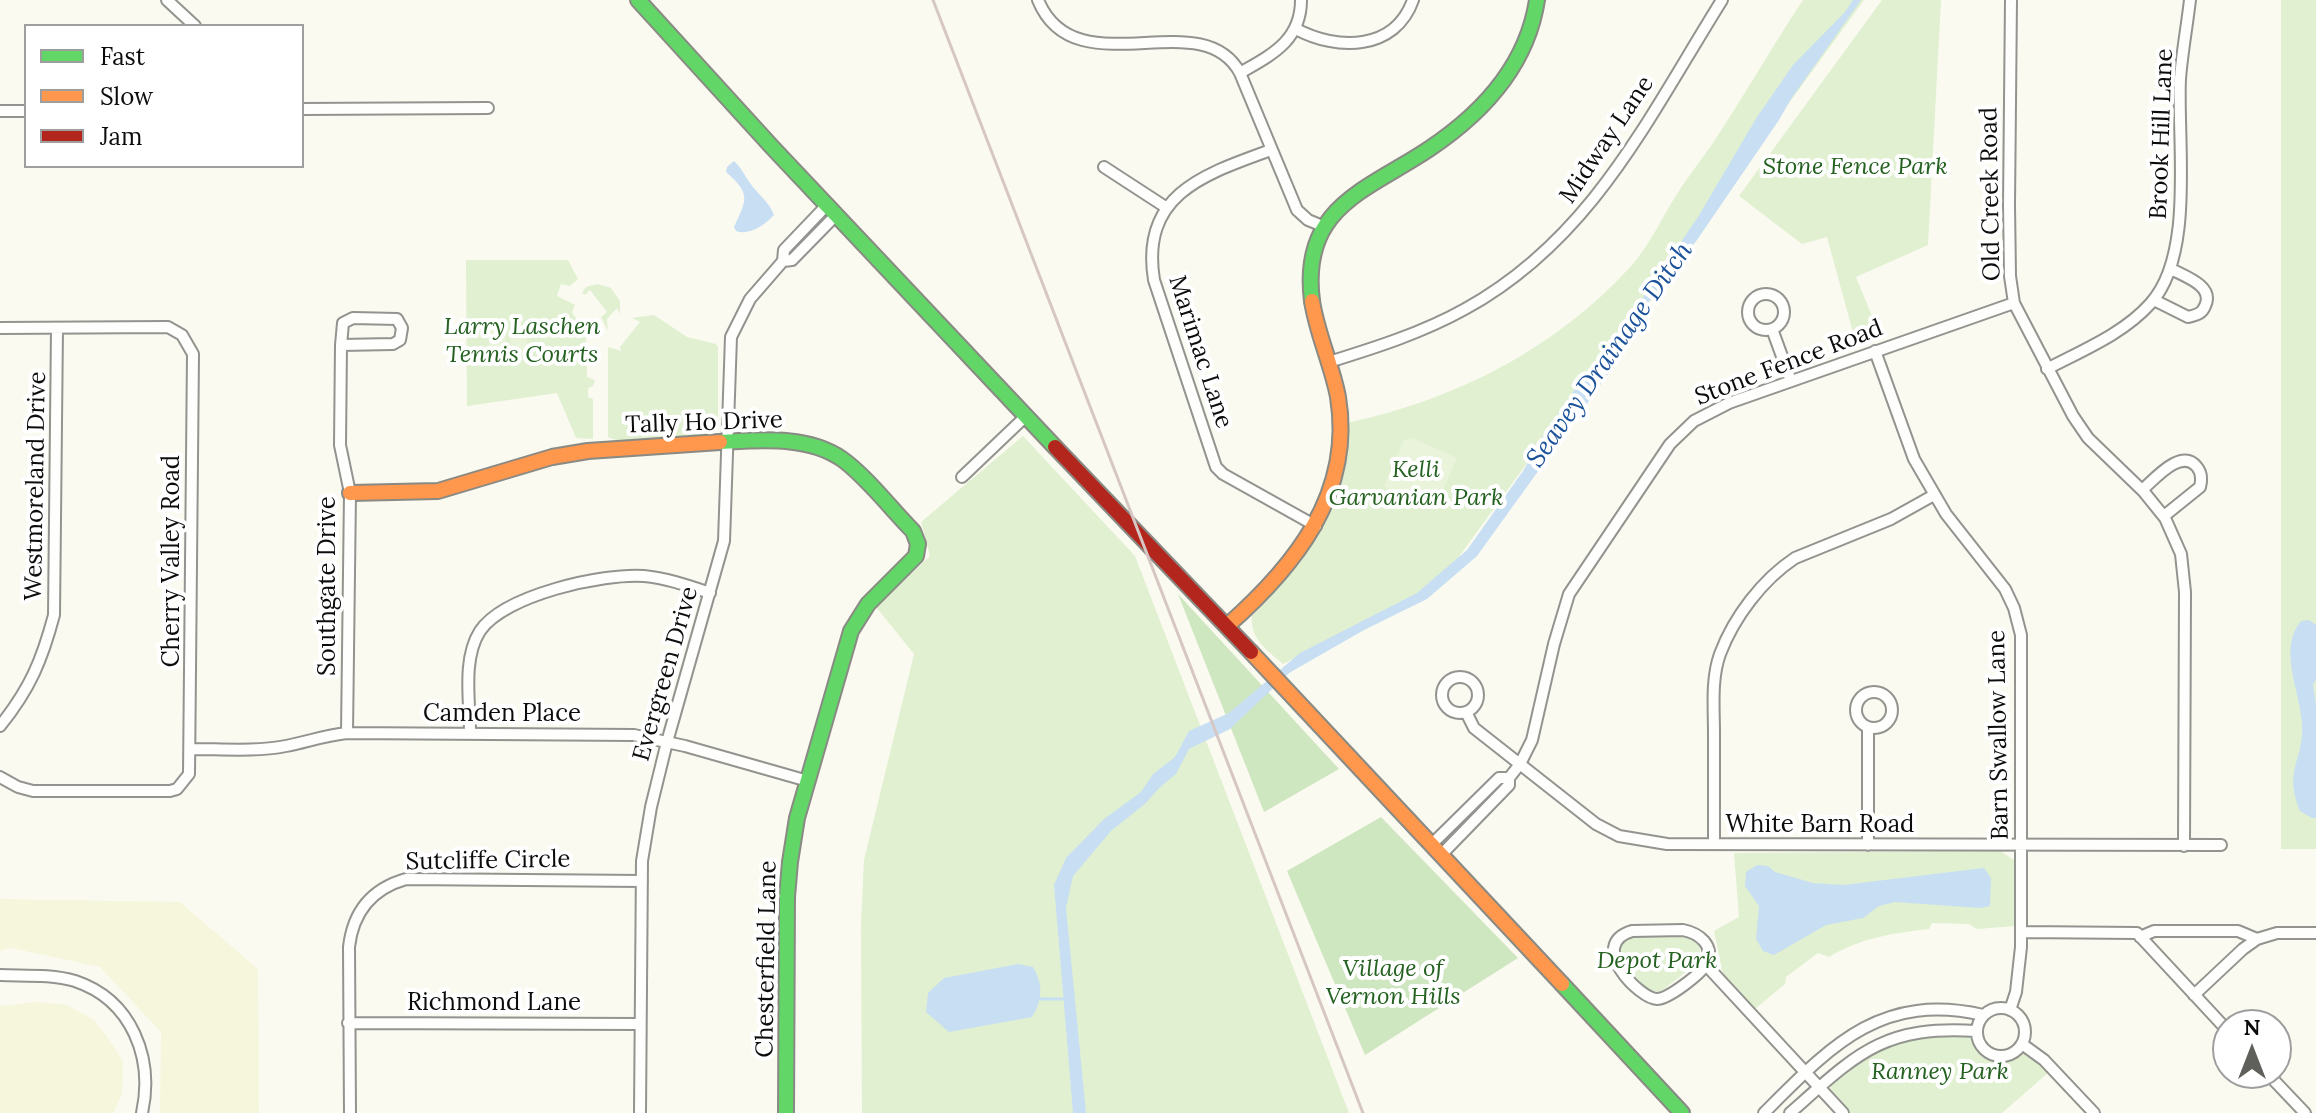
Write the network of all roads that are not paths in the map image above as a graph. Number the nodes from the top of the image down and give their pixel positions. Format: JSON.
{"nodes":[{"id":1,"x":167,"y":0,"type":"edge"},
{"id":2,"x":638,"y":0,"type":"edge"},
{"id":3,"x":1038,"y":0,"type":"edge"},
{"id":4,"x":1301,"y":0,"type":"edge"},
{"id":5,"x":1413,"y":0,"type":"edge"},
{"id":6,"x":1537,"y":0,"type":"edge"},
{"id":7,"x":1722,"y":0,"type":"edge"},
{"id":8,"x":2011,"y":0,"type":"edge"},
{"id":9,"x":2190,"y":0,"type":"edge"},
{"id":10,"x":193,"y":24,"type":"edge"},
{"id":11,"x":1296,"y":29,"type":"junction"},
{"id":12,"x":1240,"y":73,"type":"junction"},
{"id":13,"x":488,"y":108,"type":"dead end"},
{"id":14,"x":304,"y":109,"type":"edge"},
{"id":15,"x":0,"y":111,"type":"edge"},
{"id":16,"x":24,"y":111,"type":"edge"},
{"id":17,"x":1271,"y":150,"type":"junction"},
{"id":18,"x":1104,"y":167,"type":"dead end"},
{"id":19,"x":1167,"y":208,"type":"junction"},
{"id":20,"x":831,"y":210,"type":"junction"},
{"id":21,"x":1325,"y":227,"type":"junction"},
{"id":22,"x":2171,"y":269,"type":"junction"},
{"id":23,"x":2154,"y":300,"type":"junction"},
{"id":24,"x":2014,"y":303,"type":"junction"},
{"id":25,"x":0,"y":328,"type":"edge"},
{"id":26,"x":57,"y":328,"type":"junction"},
{"id":27,"x":1772,"y":329,"type":"dead end"},
{"id":28,"x":341,"y":345,"type":"junction"},
{"id":29,"x":1875,"y":351,"type":"junction"},
{"id":30,"x":1329,"y":362,"type":"junction"},
{"id":31,"x":2047,"y":369,"type":"junction"},
{"id":32,"x":1791,"y":381,"type":"junction"},
{"id":33,"x":1026,"y":416,"type":"junction"},
{"id":34,"x":728,"y":442,"type":"junction"},
{"id":35,"x":962,"y":477,"type":"dead end"},
{"id":36,"x":2142,"y":490,"type":"junction"},
{"id":37,"x":350,"y":493,"type":"junction"},
{"id":38,"x":1934,"y":495,"type":"junction"},
{"id":39,"x":2164,"y":516,"type":"junction"},
{"id":40,"x":1316,"y":526,"type":"junction"},
{"id":41,"x":710,"y":593,"type":"junction"},
{"id":42,"x":855,"y":624,"type":"joint"},
{"id":43,"x":1227,"y":626,"type":"junction"},
{"id":44,"x":1466,"y":712,"type":"dead end"},
{"id":45,"x":0,"y":726,"type":"edge"},
{"id":46,"x":1868,"y":727,"type":"dead end"},
{"id":47,"x":347,"y":733,"type":"junction"},
{"id":48,"x":470,"y":733,"type":"junction"},
{"id":49,"x":667,"y":742,"type":"junction"},
{"id":50,"x":191,"y":749,"type":"junction"},
{"id":51,"x":1520,"y":764,"type":"junction"},
{"id":52,"x":0,"y":777,"type":"edge"},
{"id":53,"x":808,"y":781,"type":"junction"},
{"id":54,"x":1714,"y":844,"type":"junction"},
{"id":55,"x":1868,"y":845,"type":"junction"},
{"id":56,"x":2021,"y":845,"type":"junction"},
{"id":57,"x":2221,"y":845,"type":"dead end"},
{"id":58,"x":2184,"y":846,"type":"junction"},
{"id":59,"x":1436,"y":850,"type":"junction"},
{"id":60,"x":642,"y":881,"type":"junction"},
{"id":61,"x":2021,"y":932,"type":"junction"},
{"id":62,"x":2316,"y":933,"type":"edge"},
{"id":63,"x":2140,"y":937,"type":"junction"},
{"id":64,"x":2257,"y":939,"type":"junction"},
{"id":65,"x":1706,"y":965,"type":"junction"},
{"id":66,"x":0,"y":975,"type":"edge"},
{"id":67,"x":2194,"y":995,"type":"junction"},
{"id":68,"x":2010,"y":1010,"type":"junction"},
{"id":69,"x":2212,"y":1014,"type":"edge"},
{"id":70,"x":1983,"y":1015,"type":"junction"},
{"id":71,"x":348,"y":1023,"type":"junction"},
{"id":72,"x":640,"y":1024,"type":"junction"},
{"id":73,"x":1976,"y":1031,"type":"junction"},
{"id":74,"x":2022,"y":1044,"type":"junction"},
{"id":75,"x":1805,"y":1072,"type":"junction"},
{"id":76,"x":1820,"y":1087,"type":"junction"},
{"id":77,"x":2282,"y":1089,"type":"edge"},
{"id":78,"x":142,"y":1113,"type":"edge"},
{"id":79,"x":350,"y":1113,"type":"edge"},
{"id":80,"x":640,"y":1113,"type":"edge"},
{"id":81,"x":786,"y":1113,"type":"edge"},
{"id":82,"x":1682,"y":1113,"type":"edge"},
{"id":83,"x":1764,"y":1113,"type":"edge"},
{"id":84,"x":1790,"y":1113,"type":"edge"},
{"id":85,"x":1843,"y":1113,"type":"edge"},
{"id":86,"x":2094,"y":1113,"type":"edge"},
{"id":87,"x":2305,"y":1113,"type":"edge"}],
"edges":[{"from":1,"to":10,"type":"street"},
{"from":2,"to":20,"type":"street"},
{"from":3,"to":12,"type":"street"},
{"from":4,"to":11,"type":"street"},
{"from":5,"to":11,"type":"street"},
{"from":6,"to":21,"type":"street"},
{"from":7,"to":30,"type":"street","name":"Midway Lane"},
{"from":8,"to":24,"type":"street","name":"Old Creek Road"},
{"from":9,"to":22,"type":"street","name":"Brook Hill Lane"},
{"from":11,"to":12,"type":"street"},
{"from":12,"to":17,"type":"street"},
{"from":13,"to":14,"type":"street"},
{"from":15,"to":16,"type":"street"},
{"from":17,"to":19,"type":"street","name":"Marimac Lane"},
{"from":17,"to":21,"type":"street"},
{"from":18,"to":19,"type":"street"},
{"from":19,"to":40,"type":"street","name":"Marimac Lane"},
{"from":20,"to":33,"type":"street"},
{"from":20,"to":34,"type":"street","name":"Evergreen Drive"},
{"from":21,"to":30,"type":"street"},
{"from":22,"to":23,"type":"street","name":"Brook Hill Lane"},
{"from":22,"to":23,"type":"street"},
{"from":23,"to":31,"type":"street","name":"Brook Hill Lane"},
{"from":24,"to":29,"type":"street","name":"Stone Fence Road"},
{"from":24,"to":31,"type":"street","name":"Old Creek Road"},
{"from":25,"to":26,"type":"street","name":"Cherry Valley Road"},
{"from":26,"to":45,"type":"street","name":"Westmoreland Drive"},
{"from":26,"to":50,"type":"street","name":"Cherry Valley Road"},
{"from":27,"to":32,"type":"street"},
{"from":28,"to":28,"type":"street"},
{"from":28,"to":37,"type":"street","name":"Southgate Drive"},
{"from":29,"to":32,"type":"street","name":"Stone Fence Road"},
{"from":29,"to":38,"type":"street","name":"Barn Swallow Lane"},
{"from":30,"to":40,"type":"street"},
{"from":31,"to":36,"type":"street","name":"Old Creek Road"},
{"from":32,"to":51,"type":"street","name":"Stone Fence Road"},
{"from":33,"to":35,"type":"street"},
{"from":33,"to":43,"type":"street"},
{"from":34,"to":37,"type":"street","name":"Tally Ho Drive"},
{"from":34,"to":41,"type":"street","name":"Evergreen Drive"},
{"from":34,"to":42,"type":"street","name":"Tally Ho Drive"},
{"from":36,"to":39,"type":"street","name":"Old Creek Road"},
{"from":36,"to":39,"type":"street"},
{"from":37,"to":47,"type":"street","name":"Southgate Drive"},
{"from":38,"to":54,"type":"street"},
{"from":38,"to":56,"type":"street","name":"Barn Swallow Lane"},
{"from":39,"to":58,"type":"street","name":"Old Creek Road"},
{"from":40,"to":43,"type":"street"},
{"from":41,"to":48,"type":"street"},
{"from":41,"to":49,"type":"street","name":"Evergreen Drive"},
{"from":42,"to":53,"type":"street","name":"Chesterfield Lane"},
{"from":43,"to":59,"type":"street"},
{"from":44,"to":51,"type":"street","name":"White Barn Road"},
{"from":46,"to":55,"type":"street"},
{"from":47,"to":48,"type":"street","name":"Camden Place"},
{"from":47,"to":50,"type":"street","name":"Camden Place"},
{"from":48,"to":49,"type":"street","name":"Camden Place"},
{"from":49,"to":53,"type":"street","name":"Camden Place"},
{"from":49,"to":60,"type":"street","name":"Evergreen Drive"},
{"from":50,"to":52,"type":"street","name":"Cherry Valley Road"},
{"from":51,"to":54,"type":"street","name":"White Barn Road"},
{"from":51,"to":59,"type":"street","name":"Stone Fence Road"},
{"from":53,"to":81,"type":"street","name":"Chesterfield Lane"},
{"from":54,"to":55,"type":"street","name":"White Barn Road"},
{"from":55,"to":56,"type":"street","name":"White Barn Road"},
{"from":56,"to":58,"type":"street","name":"White Barn Road"},
{"from":56,"to":61,"type":"street","name":"Barn Swallow Lane"},
{"from":57,"to":58,"type":"street","name":"White Barn Road"},
{"from":59,"to":82,"type":"street"},
{"from":60,"to":71,"type":"street","name":"Sutcliffe Circle"},
{"from":60,"to":72,"type":"street","name":"Evergreen Drive"},
{"from":61,"to":63,"type":"street"},
{"from":61,"to":68,"type":"street","name":"Barn Swallow Lane"},
{"from":62,"to":64,"type":"street"},
{"from":63,"to":64,"type":"street"},
{"from":63,"to":67,"type":"street"},
{"from":64,"to":67,"type":"street"},
{"from":65,"to":65,"type":"street"},
{"from":65,"to":75,"type":"street"},
{"from":66,"to":78,"type":"street"},
{"from":67,"to":69,"type":"street"},
{"from":68,"to":70,"type":"street"},
{"from":68,"to":74,"type":"street"},
{"from":70,"to":73,"type":"street"},
{"from":70,"to":75,"type":"street"},
{"from":71,"to":72,"type":"street","name":"Richmond Lane"},
{"from":71,"to":79,"type":"street","name":"Sutcliffe Circle"},
{"from":72,"to":80,"type":"street","name":"Evergreen Drive"},
{"from":73,"to":74,"type":"street"},
{"from":73,"to":76,"type":"street"},
{"from":74,"to":86,"type":"street"},
{"from":75,"to":76,"type":"street"},
{"from":75,"to":83,"type":"street"},
{"from":76,"to":84,"type":"street"},
{"from":76,"to":85,"type":"street"},
{"from":77,"to":87,"type":"street"}]}
